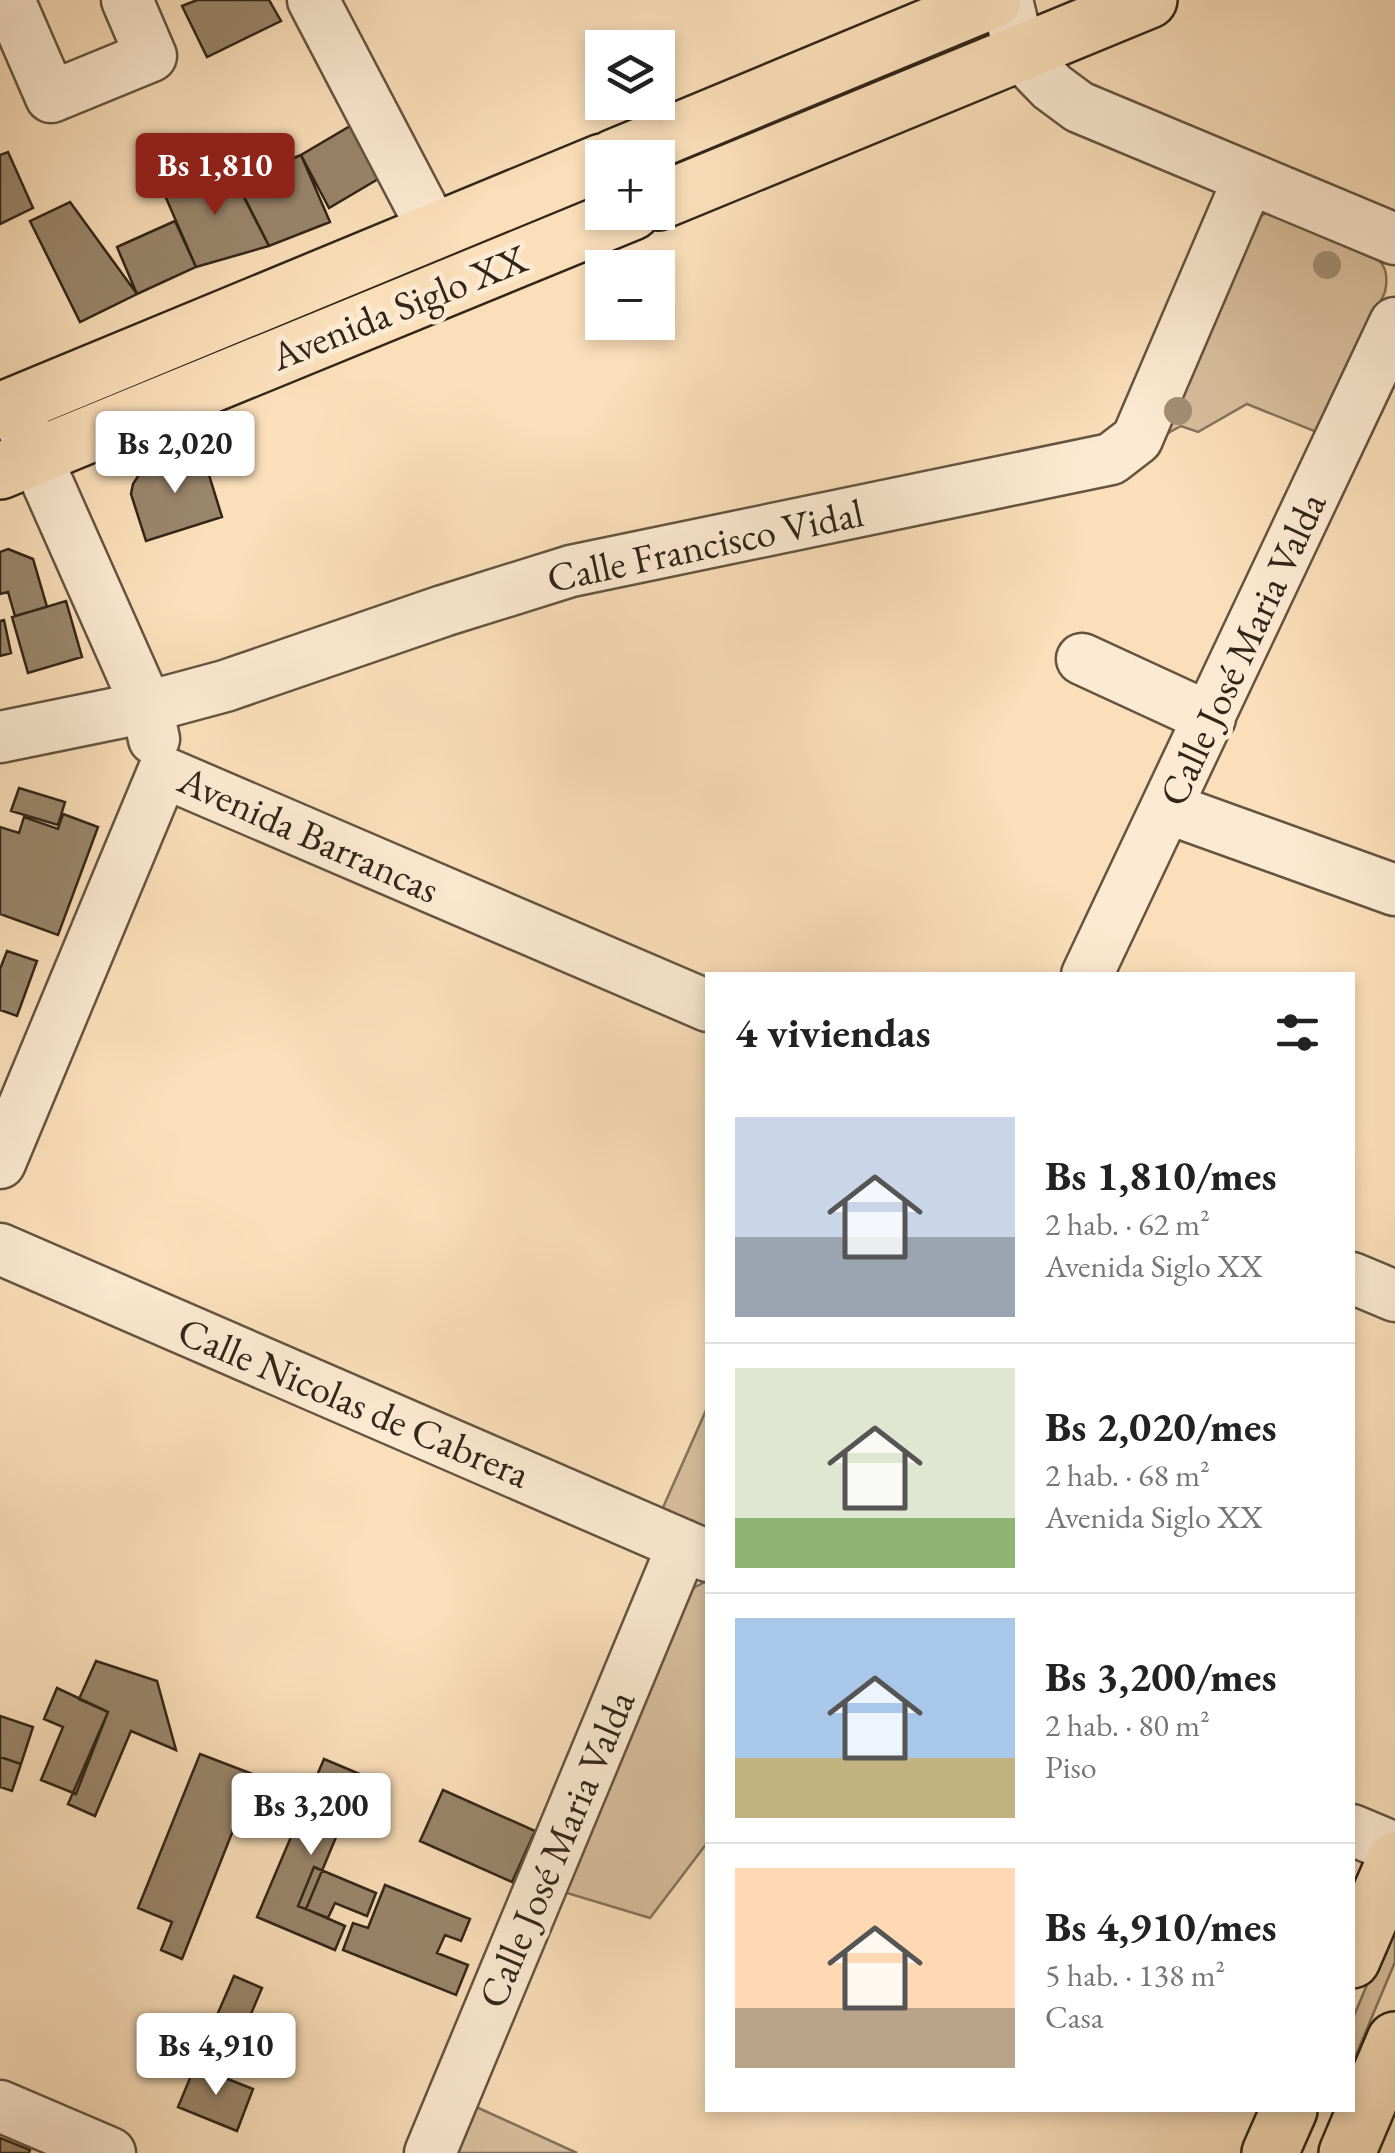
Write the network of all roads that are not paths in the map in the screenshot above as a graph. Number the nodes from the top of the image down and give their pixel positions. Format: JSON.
{"nodes":[{"id":1,"x":9,"y":0,"type":"edge"},
{"id":2,"x":127,"y":0,"type":"edge"},
{"id":3,"x":313,"y":0,"type":"edge"},
{"id":4,"x":993,"y":0,"type":"edge"},
{"id":5,"x":1008,"y":0,"type":"edge"},
{"id":6,"x":1149,"y":0,"type":"edge"},
{"id":7,"x":1020,"y":54,"type":"junction"},
{"id":8,"x":656,"y":140,"type":"edge"},
{"id":9,"x":585,"y":169,"type":"edge"},
{"id":10,"x":1249,"y":178,"type":"junction"},
{"id":11,"x":675,"y":195,"type":"edge"},
{"id":12,"x":588,"y":230,"type":"edge"},
{"id":13,"x":434,"y":232,"type":"junction"},
{"id":14,"x":1395,"y":239,"type":"edge"},
{"id":15,"x":1395,"y":323,"type":"edge"},
{"id":16,"x":6,"y":408,"type":"edge"},
{"id":17,"x":18,"y":463,"type":"edge"},
{"id":18,"x":1082,"y":659,"type":"dead end"},
{"id":19,"x":147,"y":707,"type":"junction"},
{"id":20,"x":1210,"y":718,"type":"junction"},
{"id":21,"x":0,"y":736,"type":"edge"},
{"id":22,"x":163,"y":772,"type":"junction"},
{"id":23,"x":1167,"y":808,"type":"junction"},
{"id":24,"x":1395,"y":890,"type":"edge"},
{"id":25,"x":1088,"y":972,"type":"edge"},
{"id":26,"x":705,"y":1005,"type":"edge"},
{"id":27,"x":0,"y":1163,"type":"edge"},
{"id":28,"x":0,"y":1249,"type":"edge"},
{"id":29,"x":1355,"y":1279,"type":"edge"},
{"id":30,"x":1395,"y":1296,"type":"edge"},
{"id":31,"x":695,"y":1550,"type":"edge"},
{"id":32,"x":1355,"y":1831,"type":"edge"},
{"id":33,"x":1395,"y":1848,"type":"edge"},
{"id":34,"x":1395,"y":1860,"type":"edge"},
{"id":35,"x":1355,"y":1953,"type":"edge"},
{"id":36,"x":1395,"y":2040,"type":"edge"},
{"id":37,"x":0,"y":2106,"type":"edge"},
{"id":38,"x":1288,"y":2112,"type":"edge"},
{"id":39,"x":110,"y":2153,"type":"edge"},
{"id":40,"x":430,"y":2153,"type":"edge"},
{"id":41,"x":1270,"y":2153,"type":"edge"},
{"id":42,"x":1347,"y":2153,"type":"edge"}],
"edges":[{"from":1,"to":2,"type":"street"},
{"from":3,"to":13,"type":"street"},
{"from":4,"to":8,"type":"main road"},
{"from":5,"to":7,"type":"street"},
{"from":6,"to":7,"type":"main road"},
{"from":7,"to":10,"type":"street"},
{"from":7,"to":11,"type":"main road"},
{"from":9,"to":13,"type":"main road","name":"Avenida Siglo XX"},
{"from":10,"to":14,"type":"street"},
{"from":10,"to":19,"type":"street","name":"Calle Francisco Vidal"},
{"from":12,"to":17,"type":"main road","name":"Avenida Siglo XX"},
{"from":13,"to":16,"type":"main road","name":"Avenida Siglo XX"},
{"from":15,"to":20,"type":"street","name":"Calle José Maria Valda"},
{"from":16,"to":17,"type":"street","name":"Avenida Barrancas"},
{"from":17,"to":19,"type":"street","name":"Avenida Barrancas"},
{"from":18,"to":20,"type":"street"},
{"from":19,"to":21,"type":"street","name":"Calle Francisco Vidal"},
{"from":19,"to":22,"type":"street","name":"Avenida Barrancas"},
{"from":20,"to":23,"type":"street","name":"Calle José Maria Valda"},
{"from":22,"to":26,"type":"street","name":"Avenida Barrancas"},
{"from":22,"to":27,"type":"street"},
{"from":23,"to":24,"type":"street"},
{"from":23,"to":25,"type":"street","name":"Calle José Maria Valda"},
{"from":28,"to":31,"type":"street","name":"Calle Nicolas de Cabrera"},
{"from":29,"to":30,"type":"street"},
{"from":31,"to":40,"type":"street","name":"Calle José Maria Valda"},
{"from":32,"to":33,"type":"street"},
{"from":34,"to":35,"type":"main road"},
{"from":36,"to":42,"type":"main road"},
{"from":37,"to":39,"type":"street"},
{"from":38,"to":41,"type":"main road"}]}
